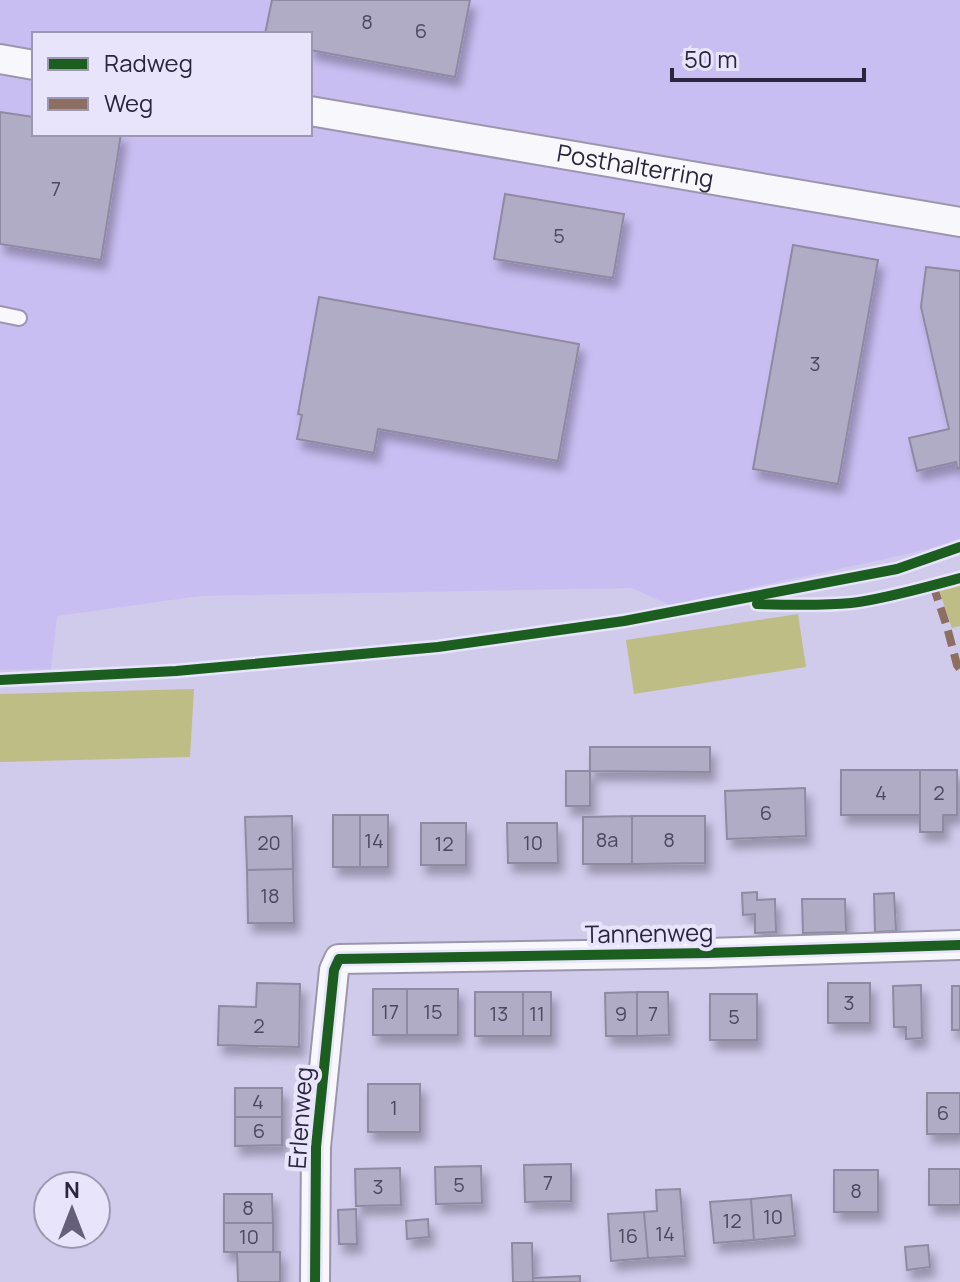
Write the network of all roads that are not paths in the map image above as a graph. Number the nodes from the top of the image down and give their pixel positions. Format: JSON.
{"nodes":[{"id":1,"x":0,"y":59,"type":"edge"},
{"id":2,"x":32,"y":65,"type":"edge"},
{"id":3,"x":312,"y":111,"type":"edge"},
{"id":4,"x":960,"y":222,"type":"edge"},
{"id":5,"x":0,"y":314,"type":"edge"},
{"id":6,"x":19,"y":318,"type":"dead end"},
{"id":7,"x":960,"y":945,"type":"edge"},
{"id":8,"x":339,"y":959,"type":"joint"},
{"id":9,"x":315,"y":1282,"type":"edge"}],
"edges":[{"from":1,"to":2,"type":"street"},
{"from":3,"to":4,"type":"street","name":"Posthalterring"},
{"from":5,"to":6,"type":"lane"},
{"from":7,"to":8,"type":"street","name":"Tannenweg"},
{"from":8,"to":9,"type":"street","name":"Erlenweg"}]}
